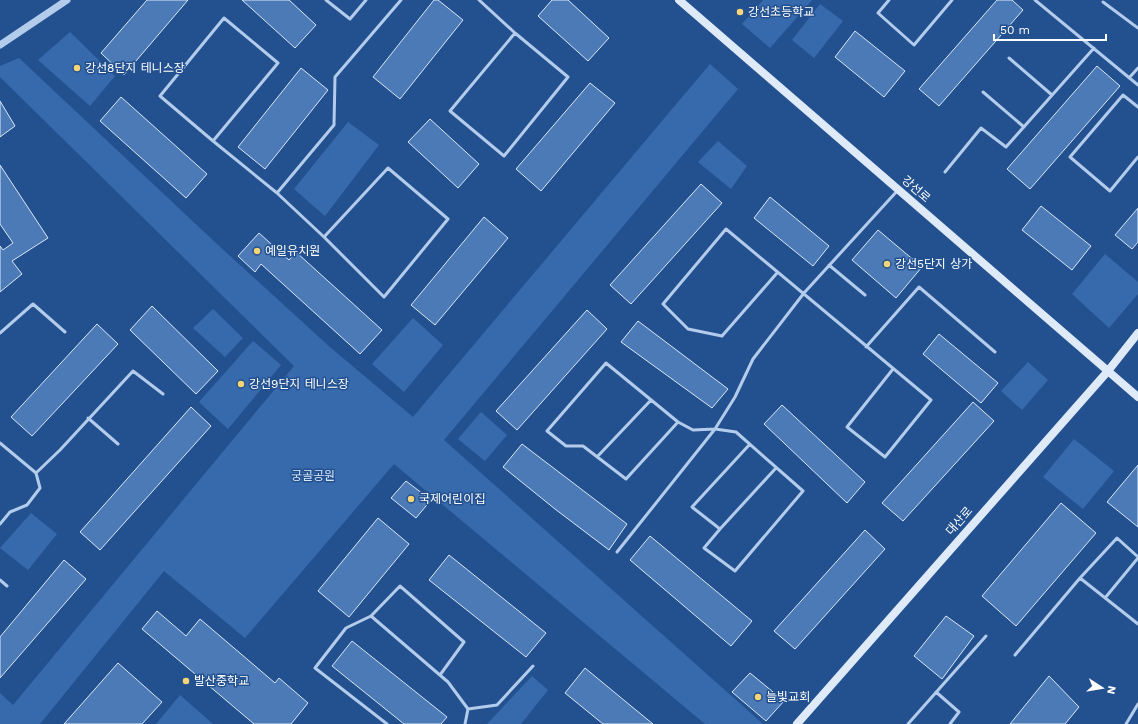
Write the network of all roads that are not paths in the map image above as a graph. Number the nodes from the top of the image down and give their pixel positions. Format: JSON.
{"nodes":[{"id":1,"x":66,"y":0,"type":"edge"},
{"id":2,"x":326,"y":0,"type":"edge"},
{"id":3,"x":366,"y":0,"type":"edge"},
{"id":4,"x":401,"y":0,"type":"edge"},
{"id":5,"x":479,"y":0,"type":"edge"},
{"id":6,"x":679,"y":0,"type":"edge"},
{"id":7,"x":889,"y":0,"type":"edge"},
{"id":8,"x":952,"y":0,"type":"edge"},
{"id":9,"x":1036,"y":0,"type":"edge"},
{"id":10,"x":1104,"y":2,"type":"dead end"},
{"id":11,"x":1138,"y":28,"type":"edge"},
{"id":12,"x":515,"y":33,"type":"junction"},
{"id":13,"x":0,"y":45,"type":"edge"},
{"id":14,"x":1094,"y":48,"type":"junction"},
{"id":15,"x":1009,"y":58,"type":"dead end"},
{"id":16,"x":1138,"y":68,"type":"edge"},
{"id":17,"x":1129,"y":78,"type":"junction"},
{"id":18,"x":1138,"y":85,"type":"edge"},
{"id":19,"x":983,"y":92,"type":"dead end"},
{"id":20,"x":1052,"y":95,"type":"junction"},
{"id":21,"x":1138,"y":107,"type":"edge"},
{"id":22,"x":1024,"y":127,"type":"junction"},
{"id":23,"x":213,"y":141,"type":"junction"},
{"id":24,"x":1138,"y":157,"type":"edge"},
{"id":25,"x":945,"y":172,"type":"dead end"},
{"id":26,"x":898,"y":190,"type":"junction"},
{"id":27,"x":277,"y":193,"type":"junction"},
{"id":28,"x":324,"y":237,"type":"junction"},
{"id":29,"x":829,"y":265,"type":"junction"},
{"id":30,"x":777,"y":273,"type":"junction"},
{"id":31,"x":804,"y":294,"type":"junction"},
{"id":32,"x":865,"y":295,"type":"dead end"},
{"id":33,"x":65,"y":332,"type":"dead end"},
{"id":34,"x":0,"y":333,"type":"edge"},
{"id":35,"x":1138,"y":334,"type":"edge"},
{"id":36,"x":866,"y":347,"type":"junction"},
{"id":37,"x":995,"y":352,"type":"dead end"},
{"id":38,"x":893,"y":369,"type":"junction"},
{"id":39,"x":1108,"y":371,"type":"junction"},
{"id":40,"x":163,"y":394,"type":"dead end"},
{"id":41,"x":1138,"y":397,"type":"edge"},
{"id":42,"x":651,"y":400,"type":"junction"},
{"id":43,"x":88,"y":418,"type":"junction"},
{"id":44,"x":678,"y":422,"type":"junction"},
{"id":45,"x":715,"y":429,"type":"junction"},
{"id":46,"x":0,"y":443,"type":"edge"},
{"id":47,"x":118,"y":444,"type":"dead end"},
{"id":48,"x":750,"y":444,"type":"junction"},
{"id":49,"x":597,"y":457,"type":"junction"},
{"id":50,"x":776,"y":468,"type":"junction"},
{"id":51,"x":36,"y":473,"type":"junction"},
{"id":52,"x":0,"y":524,"type":"edge"},
{"id":53,"x":720,"y":530,"type":"junction"},
{"id":54,"x":617,"y":552,"type":"dead end"},
{"id":55,"x":1138,"y":557,"type":"edge"},
{"id":56,"x":1080,"y":578,"type":"junction"},
{"id":57,"x":0,"y":580,"type":"edge"},
{"id":58,"x":7,"y":586,"type":"dead end"},
{"id":59,"x":1105,"y":598,"type":"junction"},
{"id":60,"x":371,"y":616,"type":"junction"},
{"id":61,"x":1138,"y":624,"type":"edge"},
{"id":62,"x":986,"y":636,"type":"dead end"},
{"id":63,"x":1015,"y":655,"type":"dead end"},
{"id":64,"x":533,"y":666,"type":"dead end"},
{"id":65,"x":440,"y":675,"type":"junction"},
{"id":66,"x":936,"y":692,"type":"junction"},
{"id":67,"x":1138,"y":704,"type":"edge"},
{"id":68,"x":468,"y":708,"type":"junction"},
{"id":69,"x":387,"y":724,"type":"edge"},
{"id":70,"x":465,"y":724,"type":"edge"},
{"id":71,"x":797,"y":724,"type":"edge"},
{"id":72,"x":908,"y":724,"type":"edge"},
{"id":73,"x":950,"y":724,"type":"edge"},
{"id":74,"x":1126,"y":724,"type":"edge"}],
"edges":[{"from":1,"to":13,"type":"street"},
{"from":2,"to":3,"type":"lane"},
{"from":4,"to":27,"type":"lane"},
{"from":5,"to":12,"type":"lane"},
{"from":6,"to":26,"type":"main road","name":"강선로"},
{"from":7,"to":8,"type":"lane"},
{"from":9,"to":14,"type":"lane"},
{"from":10,"to":11,"type":"lane"},
{"from":12,"to":12,"type":"lane"},
{"from":14,"to":17,"type":"lane"},
{"from":14,"to":20,"type":"lane"},
{"from":15,"to":20,"type":"lane"},
{"from":16,"to":17,"type":"lane"},
{"from":17,"to":18,"type":"lane"},
{"from":19,"to":22,"type":"lane"},
{"from":20,"to":22,"type":"lane"},
{"from":21,"to":24,"type":"lane"},
{"from":22,"to":25,"type":"lane"},
{"from":23,"to":23,"type":"lane"},
{"from":23,"to":27,"type":"lane"},
{"from":26,"to":29,"type":"lane"},
{"from":26,"to":39,"type":"main road","name":"강선로"},
{"from":27,"to":28,"type":"lane"},
{"from":28,"to":28,"type":"lane"},
{"from":29,"to":31,"type":"lane"},
{"from":29,"to":32,"type":"lane"},
{"from":30,"to":30,"type":"lane"},
{"from":30,"to":31,"type":"lane"},
{"from":31,"to":36,"type":"lane"},
{"from":31,"to":45,"type":"lane"},
{"from":33,"to":34,"type":"lane"},
{"from":35,"to":39,"type":"main road","name":"대산로"},
{"from":36,"to":37,"type":"lane"},
{"from":36,"to":38,"type":"lane"},
{"from":38,"to":38,"type":"lane"},
{"from":39,"to":41,"type":"main road","name":"강선로"},
{"from":39,"to":71,"type":"main road","name":"대산로"},
{"from":40,"to":43,"type":"lane"},
{"from":42,"to":44,"type":"lane"},
{"from":42,"to":49,"type":"lane"},
{"from":42,"to":49,"type":"lane"},
{"from":43,"to":47,"type":"lane"},
{"from":43,"to":51,"type":"lane"},
{"from":44,"to":45,"type":"lane"},
{"from":44,"to":49,"type":"lane"},
{"from":45,"to":48,"type":"lane"},
{"from":45,"to":54,"type":"lane"},
{"from":46,"to":51,"type":"lane"},
{"from":48,"to":50,"type":"lane"},
{"from":48,"to":53,"type":"lane"},
{"from":50,"to":53,"type":"lane"},
{"from":50,"to":53,"type":"lane"},
{"from":51,"to":52,"type":"lane"},
{"from":55,"to":56,"type":"lane"},
{"from":55,"to":59,"type":"lane"},
{"from":56,"to":59,"type":"lane"},
{"from":56,"to":63,"type":"lane"},
{"from":57,"to":58,"type":"lane"},
{"from":59,"to":61,"type":"lane"},
{"from":60,"to":65,"type":"lane"},
{"from":60,"to":65,"type":"lane"},
{"from":60,"to":69,"type":"lane"},
{"from":62,"to":66,"type":"lane"},
{"from":64,"to":68,"type":"lane"},
{"from":65,"to":68,"type":"lane"},
{"from":66,"to":72,"type":"lane"},
{"from":66,"to":73,"type":"lane"},
{"from":67,"to":74,"type":"lane"},
{"from":68,"to":70,"type":"lane"}]}
